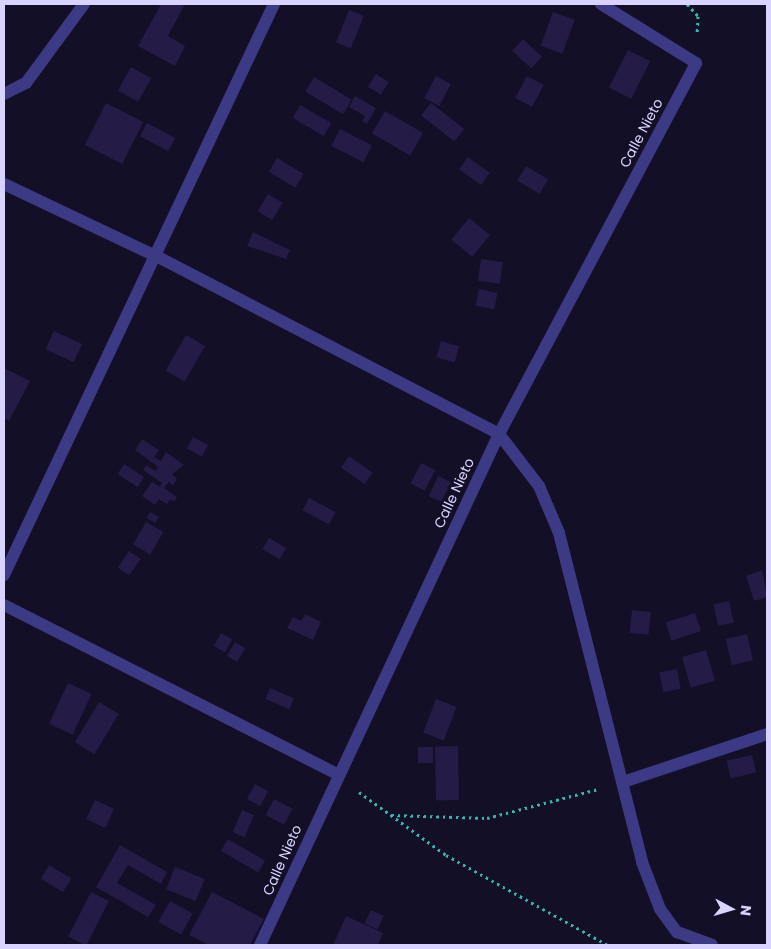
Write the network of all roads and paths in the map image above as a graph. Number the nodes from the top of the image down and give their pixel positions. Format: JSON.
{"nodes":[{"id":1,"x":84,"y":4,"type":"edge"},
{"id":2,"x":274,"y":4,"type":"edge"},
{"id":3,"x":601,"y":4,"type":"edge"},
{"id":4,"x":4,"y":94,"type":"edge"},
{"id":5,"x":4,"y":184,"type":"edge"},
{"id":6,"x":158,"y":257,"type":"junction"},
{"id":7,"x":498,"y":434,"type":"junction"},
{"id":8,"x":4,"y":575,"type":"edge"},
{"id":9,"x":4,"y":605,"type":"edge"},
{"id":10,"x":767,"y":734,"type":"edge"},
{"id":11,"x":337,"y":774,"type":"junction"},
{"id":12,"x":623,"y":782,"type":"junction"},
{"id":13,"x":389,"y":815,"type":"junction"},
{"id":14,"x":260,"y":945,"type":"edge"},
{"id":15,"x":608,"y":945,"type":"edge"},
{"id":16,"x":712,"y":945,"type":"edge"}],
"edges":[{"from":1,"to":4,"type":"street"},
{"from":2,"to":6,"type":"street"},
{"from":3,"to":7,"type":"street","name":"Calle Nieto"},
{"from":5,"to":6,"type":"street"},
{"from":6,"to":7,"type":"street"},
{"from":6,"to":8,"type":"street"},
{"from":7,"to":11,"type":"street","name":"Calle Nieto"},
{"from":7,"to":12,"type":"street"},
{"from":9,"to":11,"type":"street"},
{"from":10,"to":12,"type":"street"},
{"from":11,"to":13,"type":"path"},
{"from":11,"to":14,"type":"street","name":"Calle Nieto"},
{"from":12,"to":13,"type":"path"},
{"from":12,"to":16,"type":"street"},
{"from":13,"to":15,"type":"path"}]}
